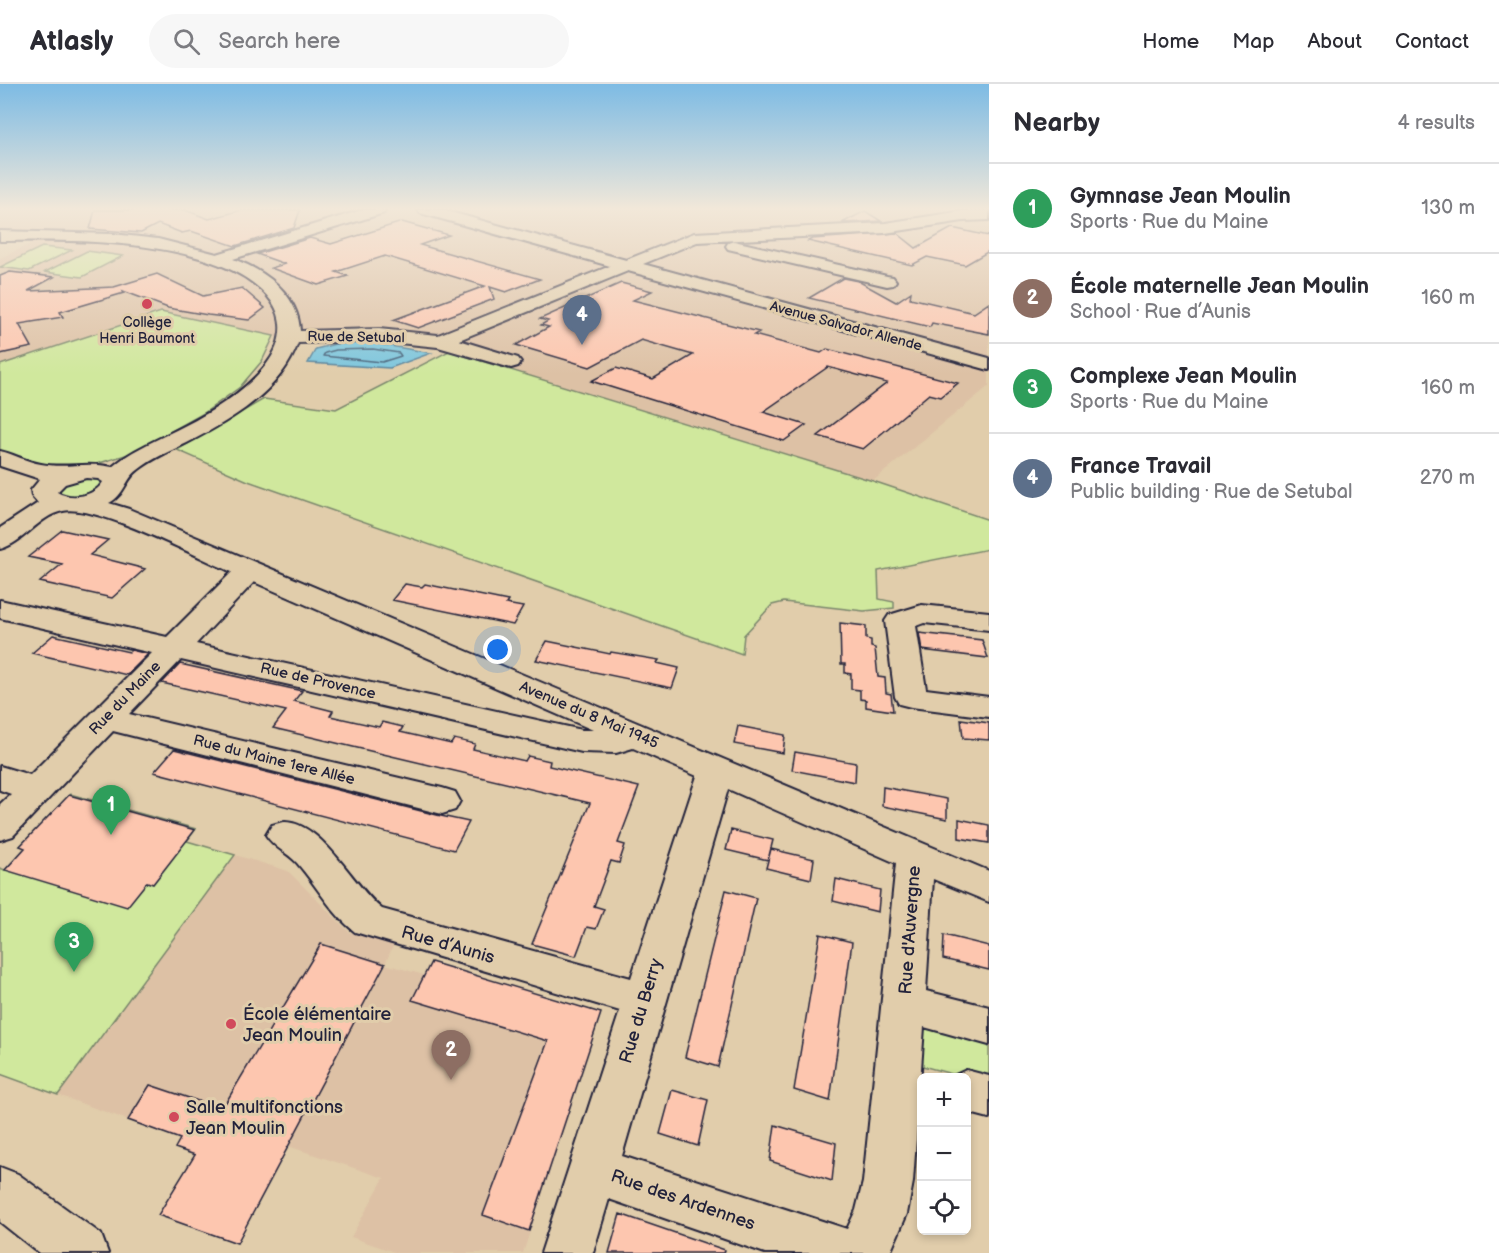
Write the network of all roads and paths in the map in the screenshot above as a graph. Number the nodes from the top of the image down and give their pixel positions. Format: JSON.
{"nodes":[{"id":1,"x":229,"y":265,"type":"edge"},
{"id":2,"x":618,"y":265,"type":"edge"},
{"id":3,"x":627,"y":265,"type":"edge"},
{"id":4,"x":816,"y":265,"type":"edge"},
{"id":5,"x":623,"y":266,"type":"junction"},
{"id":6,"x":887,"y":281,"type":"dead end"},
{"id":7,"x":290,"y":337,"type":"junction"},
{"id":8,"x":440,"y":341,"type":"junction"},
{"id":9,"x":511,"y":362,"type":"dead end"},
{"id":10,"x":989,"y":364,"type":"edge"},
{"id":11,"x":160,"y":447,"type":"junction"},
{"id":12,"x":0,"y":458,"type":"edge"},
{"id":13,"x":0,"y":466,"type":"edge"},
{"id":14,"x":77,"y":473,"type":"junction"},
{"id":15,"x":113,"y":485,"type":"junction"},
{"id":16,"x":61,"y":498,"type":"junction"},
{"id":17,"x":155,"y":529,"type":"junction"},
{"id":18,"x":11,"y":530,"type":"edge"},
{"id":19,"x":251,"y":569,"type":"junction"},
{"id":20,"x":0,"y":609,"type":"edge"},
{"id":21,"x":989,"y":621,"type":"edge"},
{"id":22,"x":174,"y":649,"type":"junction"},
{"id":23,"x":989,"y":707,"type":"edge"},
{"id":24,"x":105,"y":718,"type":"junction"},
{"id":25,"x":636,"y":735,"type":"junction"},
{"id":26,"x":716,"y":770,"type":"junction"},
{"id":27,"x":0,"y":778,"type":"edge"},
{"id":28,"x":37,"y":789,"type":"junction"},
{"id":29,"x":442,"y":801,"type":"dead end"},
{"id":30,"x":0,"y":827,"type":"edge"},
{"id":31,"x":285,"y":835,"type":"dead end"},
{"id":32,"x":916,"y":855,"type":"junction"},
{"id":33,"x":989,"y":887,"type":"edge"},
{"id":34,"x":645,"y":1000,"type":"junction"},
{"id":35,"x":904,"y":1004,"type":"junction"},
{"id":36,"x":989,"y":1026,"type":"edge"},
{"id":37,"x":910,"y":1075,"type":"edge"},
{"id":38,"x":971,"y":1092,"type":"edge"},
{"id":39,"x":989,"y":1097,"type":"edge"},
{"id":40,"x":593,"y":1170,"type":"junction"},
{"id":41,"x":0,"y":1191,"type":"edge"},
{"id":42,"x":82,"y":1253,"type":"edge"},
{"id":43,"x":567,"y":1253,"type":"edge"},
{"id":44,"x":842,"y":1253,"type":"edge"},
{"id":45,"x":863,"y":1253,"type":"edge"}],
"edges":[{"from":1,"to":7,"type":"street"},
{"from":2,"to":5,"type":"street","name":"Avenue Salvador Allende"},
{"from":3,"to":5,"type":"street","name":"Rue de Setubal"},
{"from":4,"to":6,"type":"street"},
{"from":5,"to":8,"type":"street","name":"Rue de Setubal"},
{"from":5,"to":10,"type":"street","name":"Avenue Salvador Allende"},
{"from":7,"to":8,"type":"street","name":"Rue de Setubal"},
{"from":7,"to":11,"type":"street"},
{"from":8,"to":9,"type":"street"},
{"from":11,"to":14,"type":"street"},
{"from":11,"to":15,"type":"street"},
{"from":12,"to":14,"type":"street"},
{"from":13,"to":16,"type":"street","name":"Avenue du 8 Mai 1945"},
{"from":14,"to":15,"type":"street"},
{"from":14,"to":16,"type":"street"},
{"from":15,"to":16,"type":"street"},
{"from":15,"to":17,"type":"street","name":"Avenue du 8 Mai 1945"},
{"from":16,"to":17,"type":"street","name":"Avenue du 8 Mai 1945"},
{"from":16,"to":18,"type":"street"},
{"from":17,"to":19,"type":"street","name":"Avenue du 8 Mai 1945"},
{"from":19,"to":22,"type":"street","name":"Rue du Maine"},
{"from":19,"to":25,"type":"street","name":"Avenue du 8 Mai 1945"},
{"from":20,"to":22,"type":"street","name":"Rue de Provence"},
{"from":21,"to":23,"type":"street"},
{"from":22,"to":24,"type":"street","name":"Rue du Maine"},
{"from":22,"to":25,"type":"street","name":"Rue de Provence"},
{"from":24,"to":28,"type":"street","name":"Rue du Maine"},
{"from":24,"to":29,"type":"street","name":"Rue du Maine 1ere Allée"},
{"from":25,"to":26,"type":"street","name":"Avenue du 8 Mai 1945"},
{"from":26,"to":32,"type":"street","name":"Avenue du 8 Mai 1945"},
{"from":26,"to":34,"type":"street","name":"Rue du Berry"},
{"from":27,"to":28,"type":"street"},
{"from":28,"to":30,"type":"street","name":"Rue du Maine"},
{"from":31,"to":34,"type":"street","name":"Rue d’Aunis"},
{"from":32,"to":33,"type":"street","name":"Avenue du 8 Mai 1945"},
{"from":32,"to":35,"type":"street","name":"Rue d'Auvergne"},
{"from":34,"to":40,"type":"street","name":"Rue du Berry"},
{"from":35,"to":36,"type":"street","name":"Rue d'Auvergne"},
{"from":35,"to":37,"type":"street","name":"Rue d'Auvergne"},
{"from":37,"to":45,"type":"street","name":"Rue d'Auvergne"},
{"from":38,"to":39,"type":"street"},
{"from":40,"to":43,"type":"street","name":"Rue du Berry"},
{"from":40,"to":44,"type":"street","name":"Rue des Ardennes"},
{"from":41,"to":42,"type":"street"}]}
